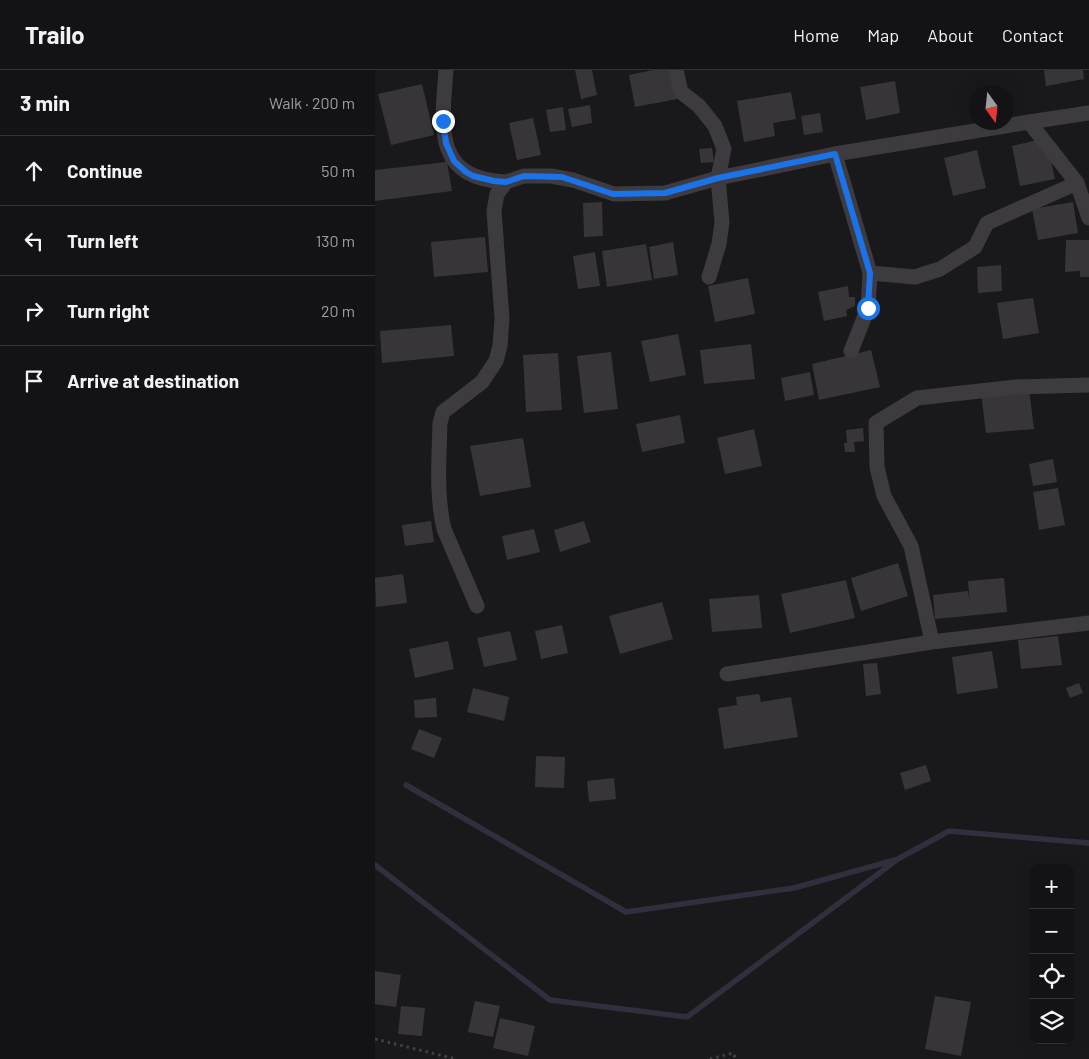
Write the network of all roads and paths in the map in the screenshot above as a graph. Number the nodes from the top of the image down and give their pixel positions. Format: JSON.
{"nodes":[{"id":1,"x":446,"y":70,"type":"edge"},
{"id":2,"x":675,"y":70,"type":"edge"},
{"id":3,"x":1089,"y":113,"type":"edge"},
{"id":4,"x":1029,"y":122,"type":"junction"},
{"id":5,"x":835,"y":154,"type":"junction"},
{"id":6,"x":718,"y":178,"type":"junction"},
{"id":7,"x":506,"y":182,"type":"junction"},
{"id":8,"x":1077,"y":183,"type":"junction"},
{"id":9,"x":1089,"y":218,"type":"edge"},
{"id":10,"x":870,"y":273,"type":"junction"},
{"id":11,"x":709,"y":277,"type":"dead end"},
{"id":12,"x":851,"y":351,"type":"dead end"},
{"id":13,"x":1089,"y":385,"type":"edge"},
{"id":14,"x":477,"y":606,"type":"dead end"},
{"id":15,"x":1089,"y":623,"type":"edge"},
{"id":16,"x":932,"y":642,"type":"junction"},
{"id":17,"x":727,"y":674,"type":"dead end"},
{"id":18,"x":375,"y":1039,"type":"edge"},
{"id":19,"x":456,"y":1059,"type":"edge"},
{"id":20,"x":710,"y":1059,"type":"edge"},
{"id":21,"x":736,"y":1059,"type":"edge"}],
"edges":[{"from":1,"to":7,"type":"street"},
{"from":2,"to":6,"type":"street"},
{"from":3,"to":4,"type":"street"},
{"from":4,"to":5,"type":"street"},
{"from":4,"to":8,"type":"street"},
{"from":5,"to":6,"type":"street"},
{"from":5,"to":10,"type":"street"},
{"from":6,"to":7,"type":"street"},
{"from":6,"to":11,"type":"street"},
{"from":7,"to":14,"type":"street"},
{"from":8,"to":9,"type":"street"},
{"from":8,"to":10,"type":"street"},
{"from":10,"to":12,"type":"street"},
{"from":13,"to":16,"type":"street"},
{"from":15,"to":16,"type":"street"},
{"from":16,"to":17,"type":"street"},
{"from":18,"to":19,"type":"path"},
{"from":20,"to":21,"type":"path"}]}
